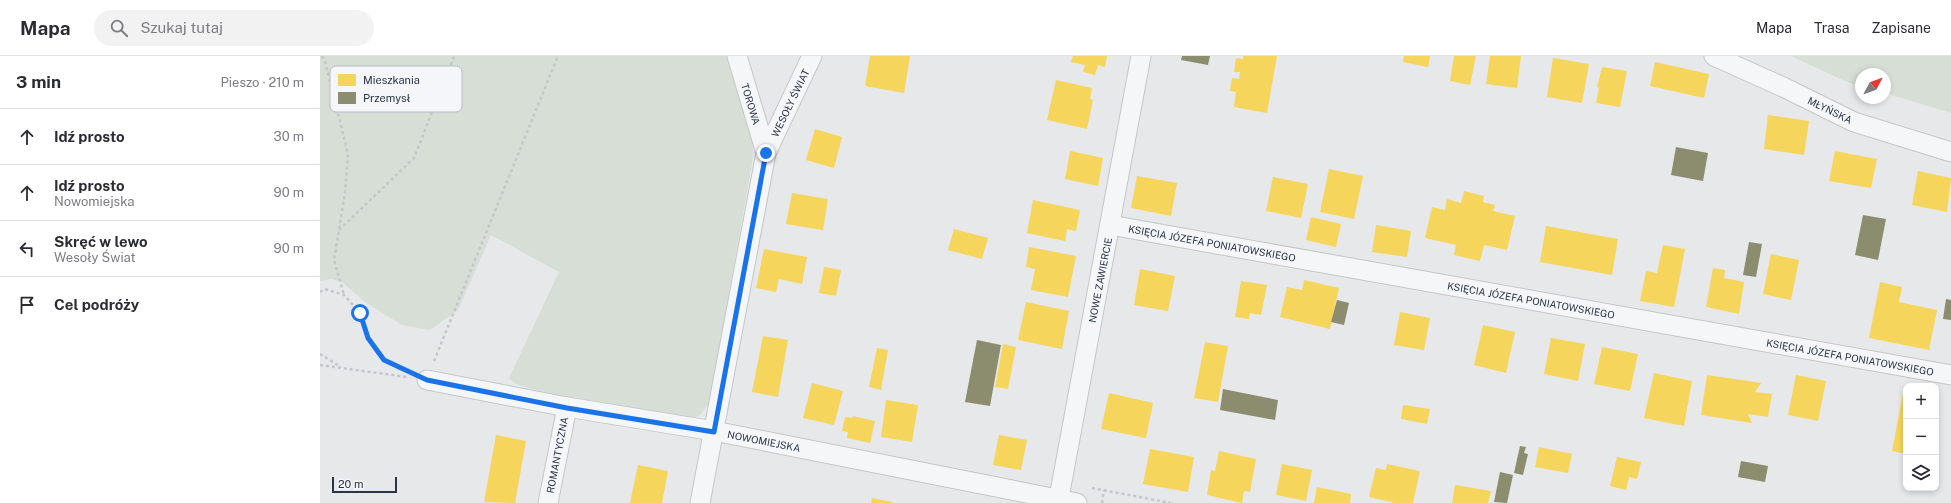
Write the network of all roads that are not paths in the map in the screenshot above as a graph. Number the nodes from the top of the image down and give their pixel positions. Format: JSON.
{"nodes":[{"id":1,"x":737,"y":56,"type":"edge"},
{"id":2,"x":812,"y":56,"type":"edge"},
{"id":3,"x":1141,"y":56,"type":"edge"},
{"id":4,"x":1714,"y":56,"type":"edge"},
{"id":5,"x":1951,"y":152,"type":"edge"},
{"id":6,"x":766,"y":153,"type":"junction"},
{"id":7,"x":1110,"y":225,"type":"junction"},
{"id":8,"x":1951,"y":376,"type":"edge"},
{"id":9,"x":427,"y":380,"type":"road end"},
{"id":10,"x":567,"y":408,"type":"junction"},
{"id":11,"x":714,"y":432,"type":"junction"},
{"id":12,"x":1058,"y":501,"type":"edge"},
{"id":13,"x":548,"y":503,"type":"edge"},
{"id":14,"x":700,"y":503,"type":"edge"},
{"id":15,"x":1077,"y":503,"type":"edge"}],
"edges":[{"from":1,"to":6,"type":"street","name":"TOROWA"},
{"from":2,"to":6,"type":"street","name":"WESOŁY ŚWIAT"},
{"from":3,"to":7,"type":"street","name":"NOWE ZAWIERCIE"},
{"from":4,"to":5,"type":"street","name":"MŁYŃSKA"},
{"from":6,"to":11,"type":"street","name":"WESOŁY ŚWIAT"},
{"from":7,"to":8,"type":"street","name":"KSIĘCIA JÓZEFA PONIATOWSKIEGO"},
{"from":7,"to":12,"type":"street","name":"NOWE ZAWIERCIE"},
{"from":9,"to":10,"type":"street","name":"NOWOMIEJSKA"},
{"from":10,"to":11,"type":"street","name":"NOWOMIEJSKA"},
{"from":10,"to":13,"type":"street","name":"ROMANTYCZNA"},
{"from":11,"to":12,"type":"street","name":"NOWOMIEJSKA"},
{"from":11,"to":14,"type":"street","name":"WESOŁY ŚWIAT"},
{"from":12,"to":15,"type":"street","name":"NOWOMIEJSKA"}]}
